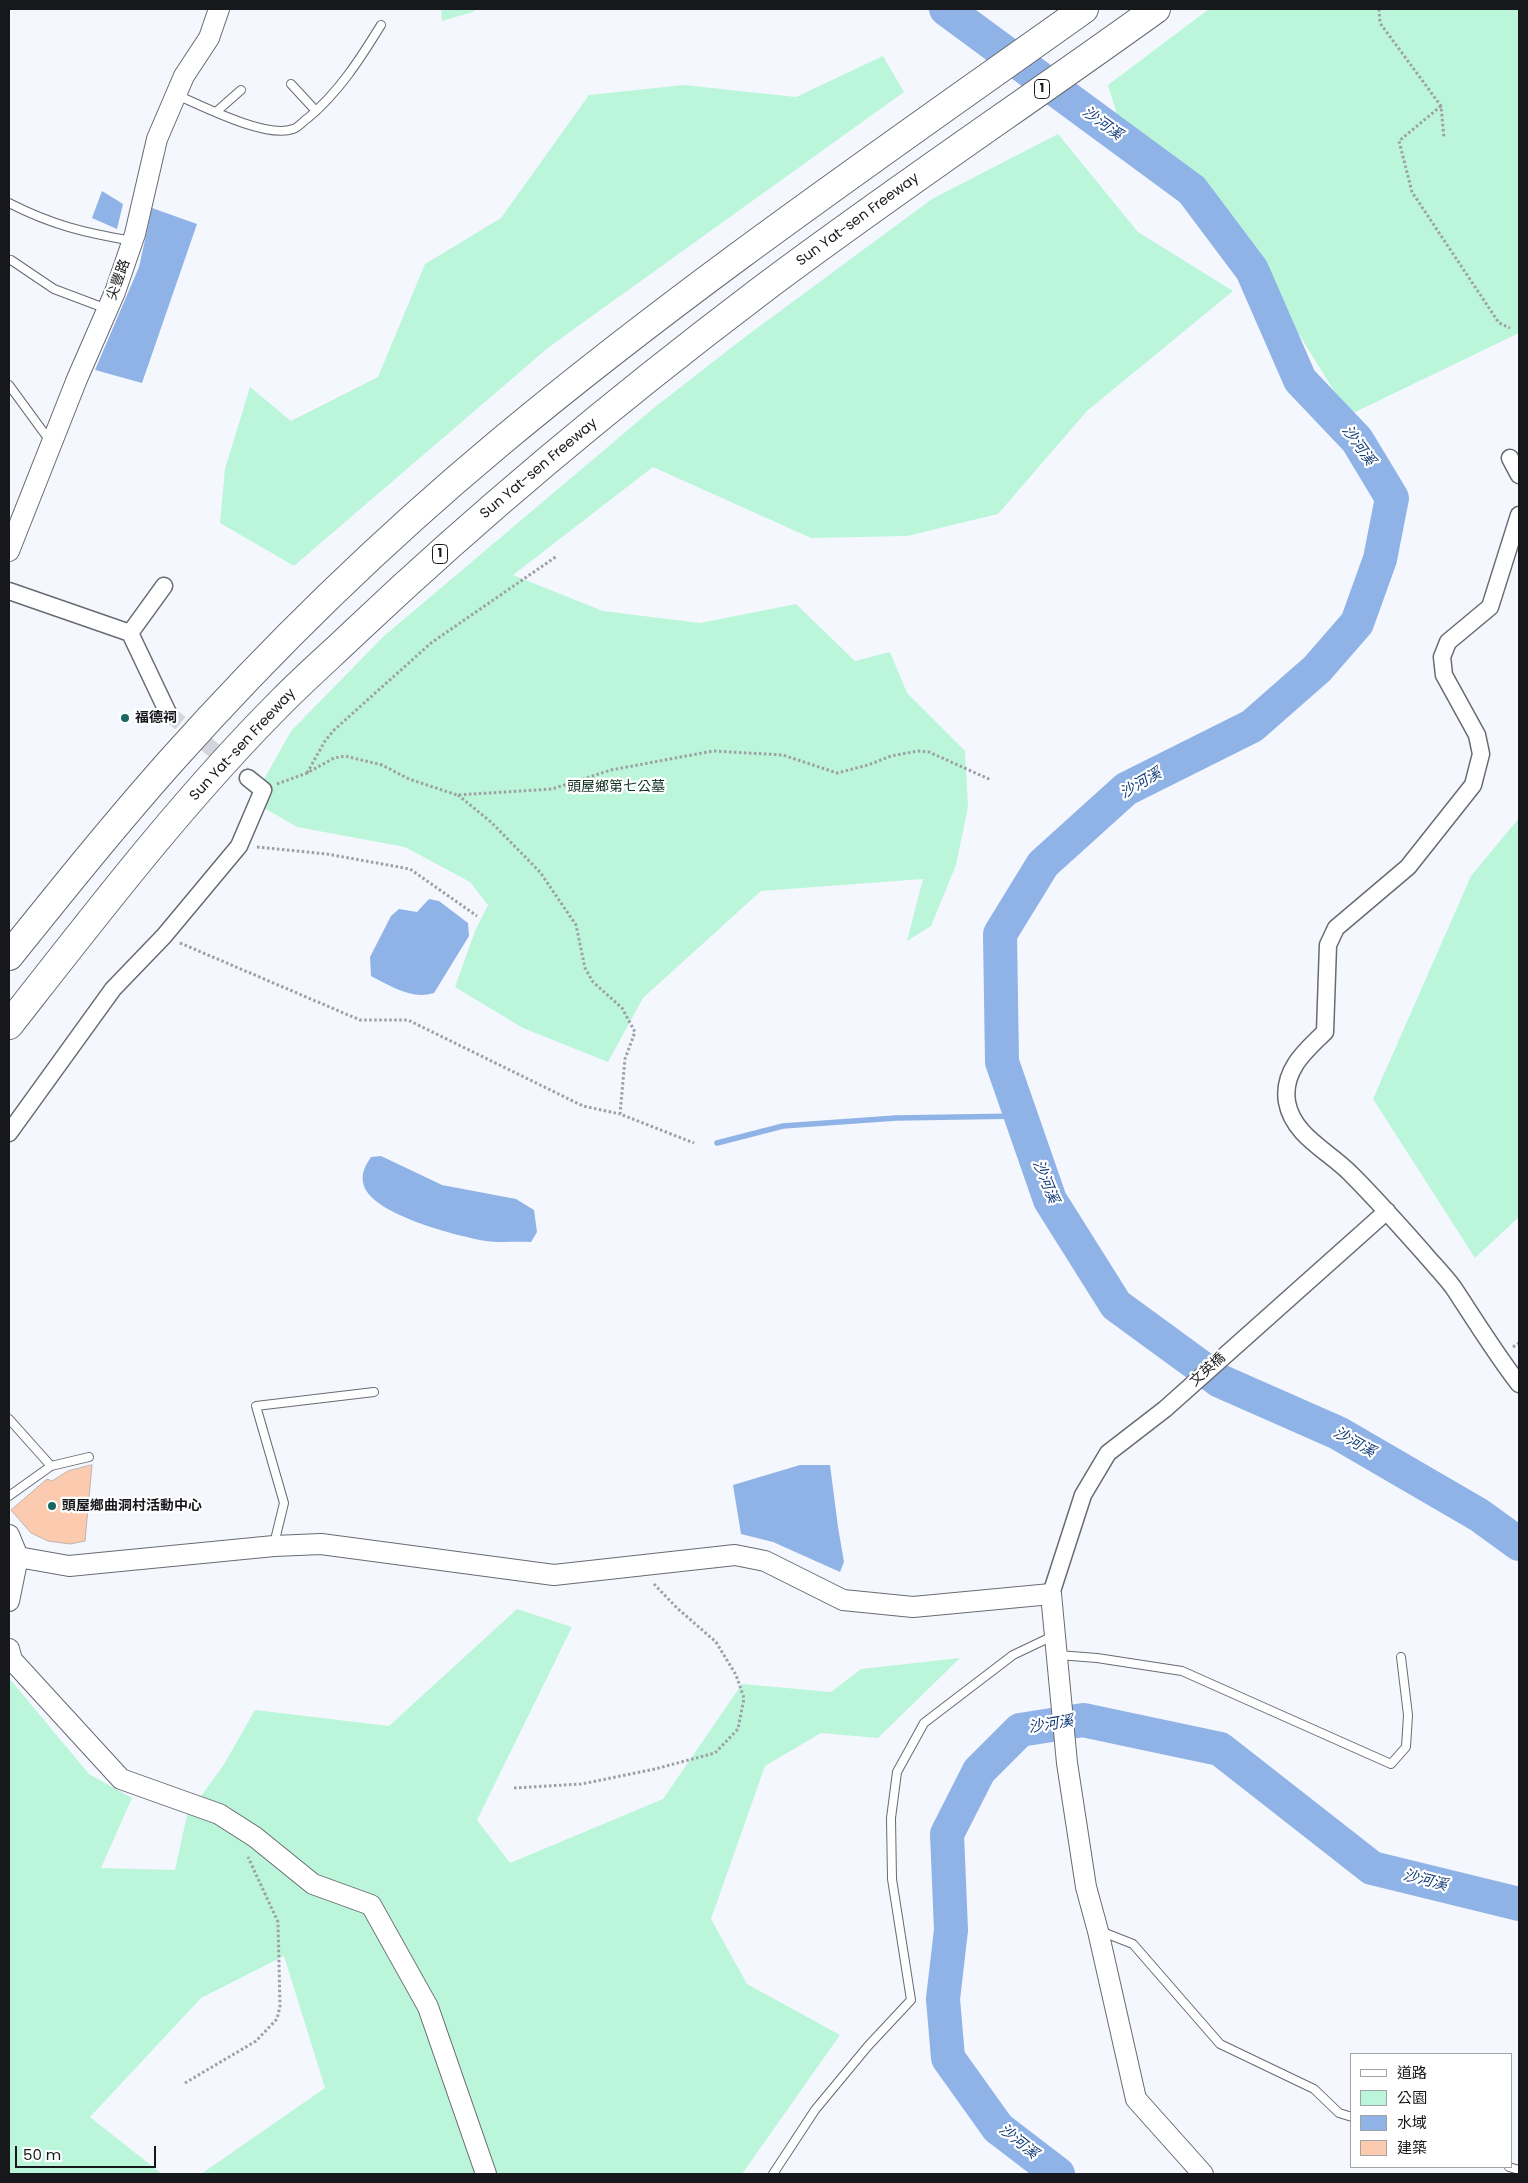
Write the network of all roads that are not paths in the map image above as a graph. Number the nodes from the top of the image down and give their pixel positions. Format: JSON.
{"nodes":[{"id":1,"x":219,"y":9,"type":"edge"},
{"id":2,"x":1084,"y":9,"type":"edge"},
{"id":3,"x":1149,"y":14,"type":"edge"},
{"id":4,"x":380,"y":25,"type":"dead end"},
{"id":5,"x":291,"y":84,"type":"dead end"},
{"id":6,"x":241,"y":90,"type":"dead end"},
{"id":7,"x":176,"y":95,"type":"junction"},
{"id":8,"x":316,"y":111,"type":"junction"},
{"id":9,"x":216,"y":112,"type":"junction"},
{"id":10,"x":9,"y":203,"type":"edge"},
{"id":11,"x":133,"y":241,"type":"junction"},
{"id":12,"x":11,"y":260,"type":"dead end"},
{"id":13,"x":108,"y":309,"type":"junction"},
{"id":14,"x":9,"y":385,"type":"edge"},
{"id":15,"x":52,"y":442,"type":"junction"},
{"id":16,"x":1510,"y":458,"type":"dead end"},
{"id":17,"x":1519,"y":475,"type":"edge"},
{"id":18,"x":1519,"y":515,"type":"edge"},
{"id":19,"x":9,"y":551,"type":"edge"},
{"id":20,"x":164,"y":586,"type":"dead end"},
{"id":21,"x":9,"y":591,"type":"edge"},
{"id":22,"x":130,"y":633,"type":"junction"},
{"id":23,"x":168,"y":713,"type":"tunnel mouth"},
{"id":24,"x":248,"y":778,"type":"tunnel mouth"},
{"id":25,"x":9,"y":956,"type":"edge"},
{"id":26,"x":9,"y":1025,"type":"edge"},
{"id":27,"x":9,"y":1133,"type":"edge"},
{"id":28,"x":1387,"y":1211,"type":"junction"},
{"id":29,"x":1519,"y":1384,"type":"edge"},
{"id":30,"x":374,"y":1392,"type":"dead end"},
{"id":31,"x":9,"y":1419,"type":"edge"},
{"id":32,"x":88,"y":1457,"type":"dead end"},
{"id":33,"x":51,"y":1466,"type":"junction"},
{"id":34,"x":9,"y":1496,"type":"edge"},
{"id":35,"x":9,"y":1535,"type":"edge"},
{"id":36,"x":274,"y":1546,"type":"junction"},
{"id":37,"x":18,"y":1557,"type":"junction"},
{"id":38,"x":1051,"y":1594,"type":"junction"},
{"id":39,"x":9,"y":1601,"type":"edge"},
{"id":40,"x":1055,"y":1635,"type":"junction"},
{"id":41,"x":9,"y":1648,"type":"edge"},
{"id":42,"x":1401,"y":1657,"type":"dead end"},
{"id":43,"x":1058,"y":1661,"type":"junction"},
{"id":44,"x":1098,"y":1931,"type":"junction"},
{"id":45,"x":1350,"y":2117,"type":"edge"},
{"id":46,"x":486,"y":2174,"type":"edge"},
{"id":47,"x":773,"y":2174,"type":"edge"},
{"id":48,"x":1203,"y":2174,"type":"edge"}],
"edges":[{"from":1,"to":7,"type":"street","name":"尖豐路"},
{"from":2,"to":25,"type":"highway"},
{"from":3,"to":26,"type":"highway","name":"Sun Yat-sen Freeway","number":"1"},
{"from":4,"to":8,"type":"lane"},
{"from":5,"to":8,"type":"lane"},
{"from":6,"to":9,"type":"lane"},
{"from":7,"to":9,"type":"lane"},
{"from":7,"to":11,"type":"street","name":"尖豐路"},
{"from":8,"to":9,"type":"lane"},
{"from":10,"to":11,"type":"lane"},
{"from":11,"to":13,"type":"street","name":"尖豐路"},
{"from":12,"to":13,"type":"lane"},
{"from":13,"to":15,"type":"street","name":"尖豐路"},
{"from":14,"to":15,"type":"lane"},
{"from":15,"to":19,"type":"street","name":"尖豐路"},
{"from":16,"to":17,"type":"street"},
{"from":18,"to":28,"type":"street"},
{"from":20,"to":22,"type":"street"},
{"from":21,"to":22,"type":"street"},
{"from":22,"to":23,"type":"street"},
{"from":24,"to":27,"type":"street"},
{"from":28,"to":29,"type":"street"},
{"from":28,"to":38,"type":"street","name":"文英橋"},
{"from":30,"to":36,"type":"lane"},
{"from":31,"to":33,"type":"lane"},
{"from":32,"to":33,"type":"lane"},
{"from":33,"to":34,"type":"lane"},
{"from":35,"to":37,"type":"street"},
{"from":36,"to":37,"type":"street"},
{"from":36,"to":38,"type":"street"},
{"from":37,"to":39,"type":"street"},
{"from":38,"to":40,"type":"street"},
{"from":40,"to":43,"type":"street"},
{"from":40,"to":47,"type":"lane"},
{"from":41,"to":46,"type":"street"},
{"from":42,"to":43,"type":"lane"},
{"from":43,"to":44,"type":"street"},
{"from":44,"to":45,"type":"lane"},
{"from":44,"to":48,"type":"street"}]}
